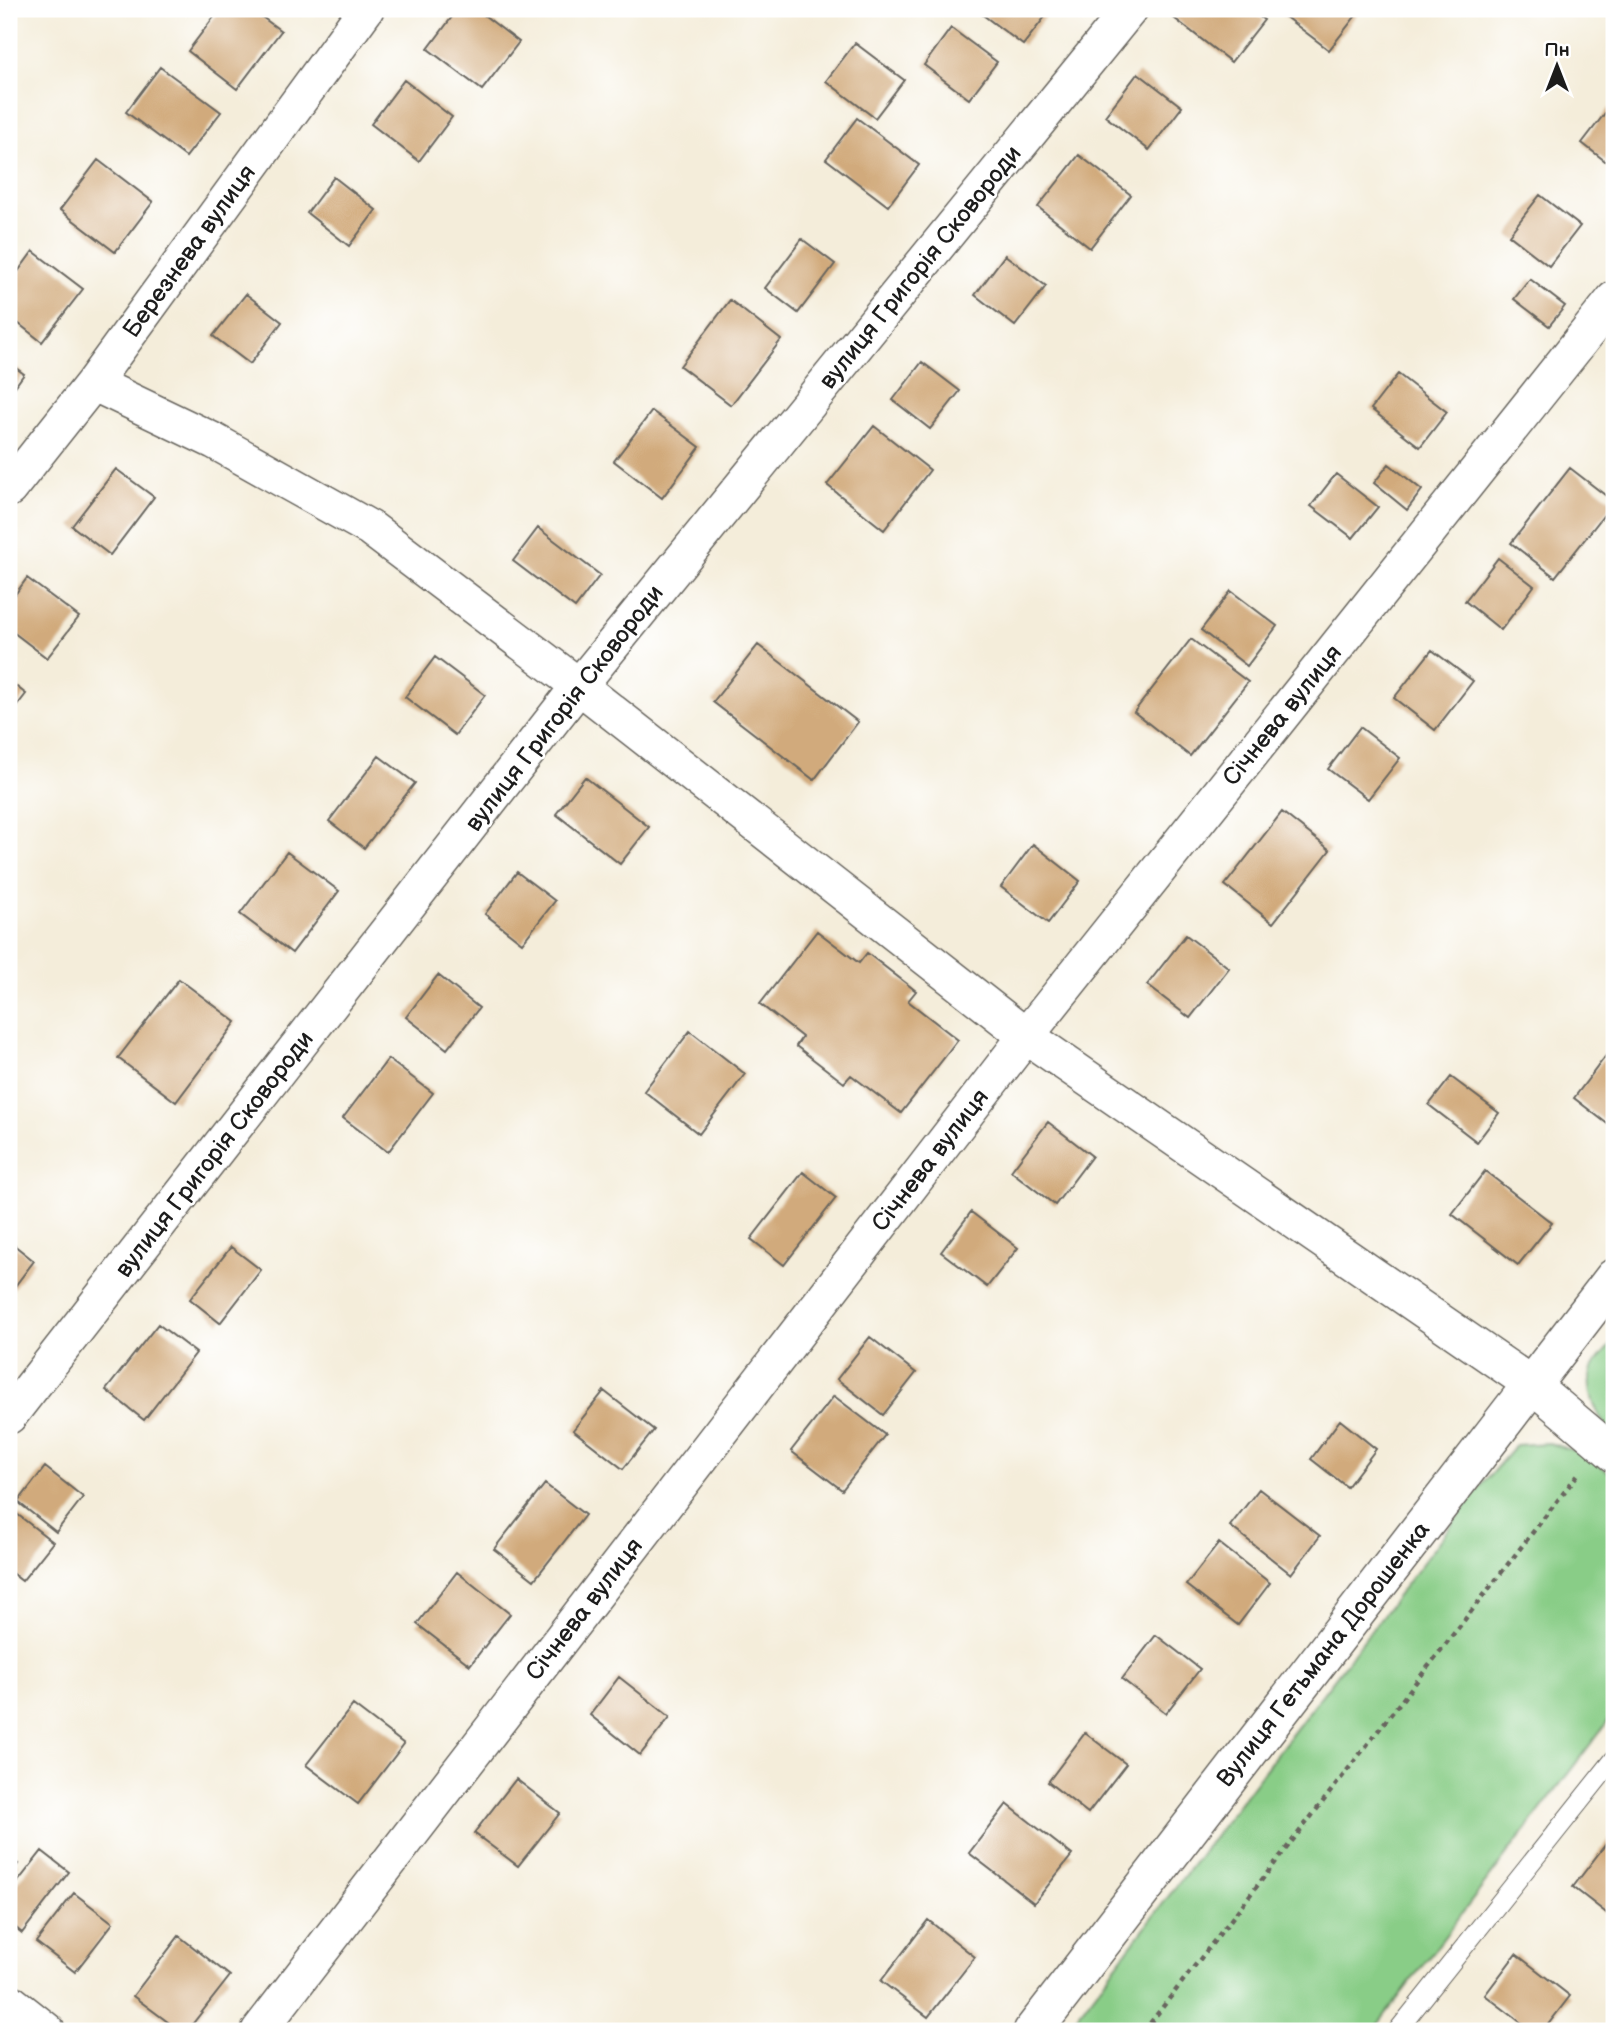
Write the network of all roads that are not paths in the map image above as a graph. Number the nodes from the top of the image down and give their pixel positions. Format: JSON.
{"nodes":[{"id":1,"x":366,"y":9,"type":"edge"},
{"id":2,"x":1129,"y":9,"type":"edge"},
{"id":3,"x":1614,"y":299,"type":"edge"},
{"id":4,"x":93,"y":383,"type":"junction"},
{"id":5,"x":9,"y":489,"type":"edge"},
{"id":6,"x":579,"y":686,"type":"junction"},
{"id":7,"x":1026,"y":1036,"type":"junction"},
{"id":8,"x":1614,"y":1278,"type":"edge"},
{"id":9,"x":1531,"y":1384,"type":"junction"},
{"id":10,"x":9,"y":1416,"type":"edge"},
{"id":11,"x":1609,"y":1448,"type":"edge"},
{"id":12,"x":1614,"y":1759,"type":"edge"},
{"id":13,"x":9,"y":2001,"type":"edge"},
{"id":14,"x":47,"y":2031,"type":"edge"},
{"id":15,"x":259,"y":2031,"type":"edge"},
{"id":16,"x":1033,"y":2031,"type":"edge"},
{"id":17,"x":1397,"y":2031,"type":"edge"}],
"edges":[{"from":1,"to":4,"type":"street","name":"Березнева вулиця"},
{"from":2,"to":6,"type":"street","name":"вулиця Григорія Сковороди"},
{"from":3,"to":7,"type":"street","name":"Січнева вулиця"},
{"from":4,"to":5,"type":"street","name":"Березнева вулиця"},
{"from":4,"to":6,"type":"street"},
{"from":6,"to":7,"type":"street"},
{"from":6,"to":10,"type":"street","name":"вулиця Григорія Сковороди"},
{"from":7,"to":9,"type":"street"},
{"from":7,"to":15,"type":"street","name":"Січнева вулиця"},
{"from":8,"to":9,"type":"street","name":"Вулиця Гетьмана Дорошенка"},
{"from":9,"to":11,"type":"street"},
{"from":9,"to":16,"type":"street","name":"Вулиця Гетьмана Дорошенка"},
{"from":12,"to":17,"type":"lane"},
{"from":13,"to":14,"type":"street"}]}
